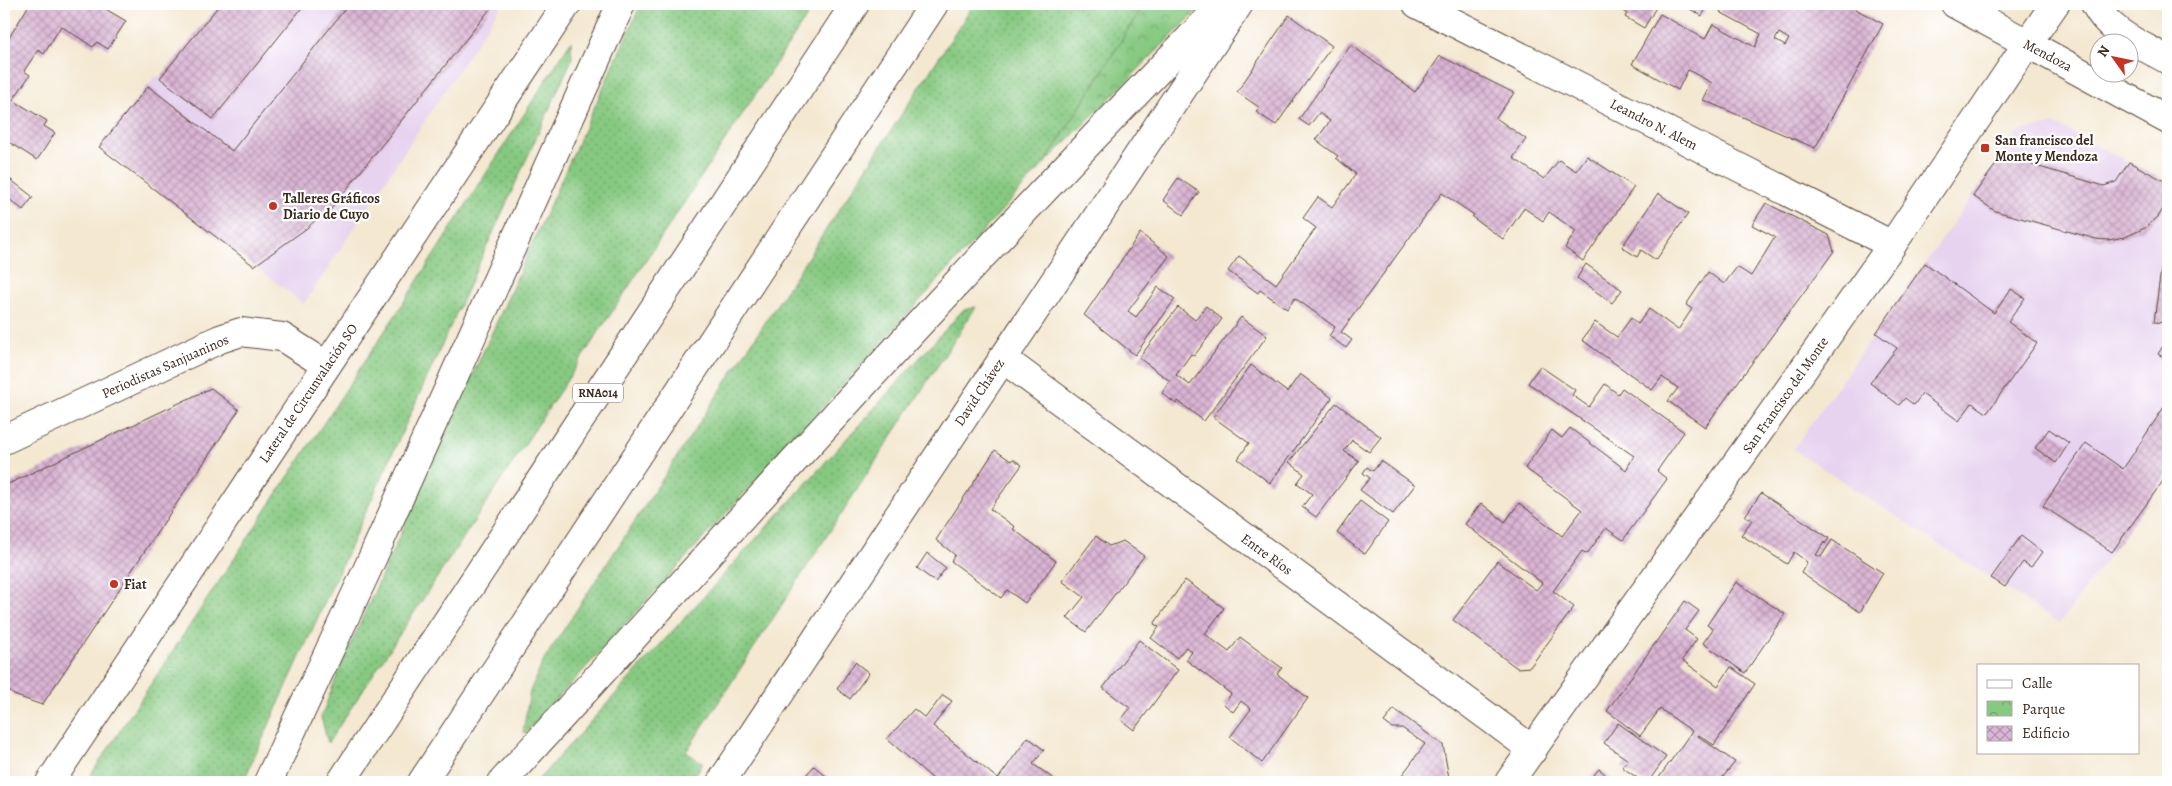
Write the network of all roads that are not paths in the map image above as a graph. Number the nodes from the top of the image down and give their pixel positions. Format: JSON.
{"nodes":[{"id":1,"x":567,"y":4,"type":"edge"},
{"id":2,"x":621,"y":4,"type":"edge"},
{"id":3,"x":855,"y":4,"type":"edge"},
{"id":4,"x":934,"y":4,"type":"edge"},
{"id":5,"x":1223,"y":4,"type":"edge"},
{"id":6,"x":1239,"y":4,"type":"edge"},
{"id":7,"x":1417,"y":4,"type":"edge"},
{"id":8,"x":1955,"y":4,"type":"edge"},
{"id":9,"x":2055,"y":4,"type":"edge"},
{"id":10,"x":2096,"y":4,"type":"edge"},
{"id":11,"x":2027,"y":44,"type":"junction"},
{"id":12,"x":2168,"y":60,"type":"edge"},
{"id":13,"x":2168,"y":120,"type":"edge"},
{"id":14,"x":1892,"y":245,"type":"junction"},
{"id":15,"x":1002,"y":358,"type":"junction"},
{"id":16,"x":326,"y":365,"type":"junction"},
{"id":17,"x":4,"y":440,"type":"edge"},
{"id":18,"x":1533,"y":750,"type":"junction"},
{"id":19,"x":50,"y":782,"type":"edge"},
{"id":20,"x":268,"y":782,"type":"edge"},
{"id":21,"x":341,"y":782,"type":"edge"},
{"id":22,"x":422,"y":782,"type":"edge"},
{"id":23,"x":502,"y":782,"type":"edge"},
{"id":24,"x":721,"y":782,"type":"edge"},
{"id":25,"x":1510,"y":782,"type":"edge"}],
"edges":[{"from":1,"to":16,"type":"main road","name":"Lateral de Circunvalación SO"},
{"from":2,"to":20,"type":"main road"},
{"from":3,"to":21,"type":"main road","number":"RNA014"},
{"from":4,"to":22,"type":"main road"},
{"from":5,"to":23,"type":"main road"},
{"from":6,"to":15,"type":"main road","name":"David Chávez"},
{"from":7,"to":14,"type":"main road","name":"Leandro N. Alem"},
{"from":8,"to":11,"type":"main road","name":"Mendoza"},
{"from":9,"to":11,"type":"main road","name":"San Francisco del Monte"},
{"from":10,"to":12,"type":"main road"},
{"from":11,"to":13,"type":"main road","name":"Mendoza"},
{"from":11,"to":14,"type":"main road","name":"San Francisco del Monte"},
{"from":14,"to":18,"type":"main road","name":"San Francisco del Monte"},
{"from":15,"to":18,"type":"main road","name":"Entre Ríos"},
{"from":15,"to":24,"type":"main road","name":"David Chávez"},
{"from":16,"to":17,"type":"main road","name":"Periodistas Sanjuaninos"},
{"from":16,"to":19,"type":"main road","name":"Lateral de Circunvalación SO"},
{"from":18,"to":25,"type":"main road","name":"San Francisco del Monte"}]}
